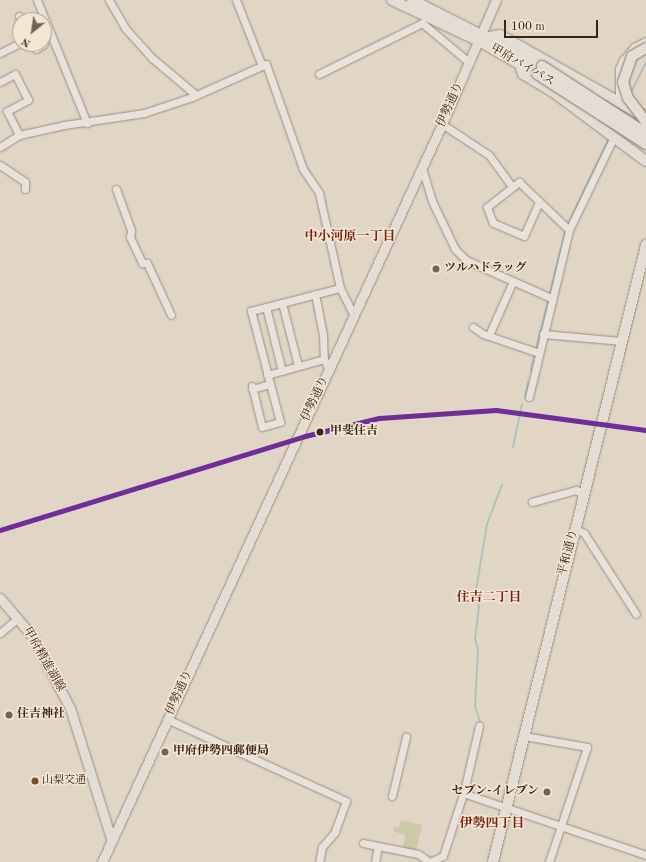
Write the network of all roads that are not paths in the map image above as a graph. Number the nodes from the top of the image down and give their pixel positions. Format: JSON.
{"nodes":[{"id":1,"x":37,"y":0,"type":"edge"},
{"id":2,"x":109,"y":0,"type":"edge"},
{"id":3,"x":236,"y":0,"type":"edge"},
{"id":4,"x":392,"y":0,"type":"edge"},
{"id":5,"x":412,"y":0,"type":"edge"},
{"id":6,"x":496,"y":0,"type":"edge"},
{"id":7,"x":53,"y":33,"type":"joint"},
{"id":8,"x":484,"y":37,"type":"junction"},
{"id":9,"x":646,"y":42,"type":"edge"},
{"id":10,"x":12,"y":47,"type":"edge"},
{"id":11,"x":646,"y":48,"type":"edge"},
{"id":12,"x":0,"y":53,"type":"edge"},
{"id":13,"x":470,"y":63,"type":"junction"},
{"id":14,"x":520,"y":64,"type":"junction"},
{"id":15,"x":262,"y":66,"type":"junction"},
{"id":16,"x":540,"y":70,"type":"junction"},
{"id":17,"x":319,"y":74,"type":"dead end"},
{"id":18,"x":0,"y":82,"type":"edge"},
{"id":19,"x":196,"y":95,"type":"junction"},
{"id":20,"x":619,"y":101,"type":"junction"},
{"id":21,"x":646,"y":118,"type":"edge"},
{"id":22,"x":87,"y":122,"type":"junction"},
{"id":23,"x":646,"y":122,"type":"edge"},
{"id":24,"x":442,"y":124,"type":"junction"},
{"id":25,"x":646,"y":134,"type":"edge"},
{"id":26,"x":20,"y":135,"type":"junction"},
{"id":27,"x":613,"y":139,"type":"junction"},
{"id":28,"x":646,"y":144,"type":"edge"},
{"id":29,"x":0,"y":147,"type":"edge"},
{"id":30,"x":646,"y":161,"type":"edge"},
{"id":31,"x":0,"y":165,"type":"edge"},
{"id":32,"x":422,"y":168,"type":"junction"},
{"id":33,"x":512,"y":187,"type":"junction"},
{"id":34,"x":116,"y":188,"type":"dead end"},
{"id":35,"x":25,"y":189,"type":"dead end"},
{"id":36,"x":539,"y":202,"type":"junction"},
{"id":37,"x":569,"y":230,"type":"junction"},
{"id":38,"x":646,"y":245,"type":"edge"},
{"id":39,"x":644,"y":258,"type":"edge"},
{"id":40,"x":513,"y":281,"type":"junction"},
{"id":41,"x":340,"y":288,"type":"junction"},
{"id":42,"x":314,"y":294,"type":"junction"},
{"id":43,"x":551,"y":298,"type":"junction"},
{"id":44,"x":282,"y":303,"type":"junction"},
{"id":45,"x":266,"y":307,"type":"junction"},
{"id":46,"x":171,"y":315,"type":"dead end"},
{"id":47,"x":354,"y":315,"type":"junction"},
{"id":48,"x":473,"y":327,"type":"dead end"},
{"id":49,"x":543,"y":334,"type":"junction"},
{"id":50,"x":489,"y":336,"type":"junction"},
{"id":51,"x":622,"y":341,"type":"junction"},
{"id":52,"x":539,"y":353,"type":"junction"},
{"id":53,"x":324,"y":359,"type":"junction"},
{"id":54,"x":298,"y":366,"type":"junction"},
{"id":55,"x":282,"y":370,"type":"junction"},
{"id":56,"x":329,"y":371,"type":"junction"},
{"id":57,"x":267,"y":375,"type":"junction"},
{"id":58,"x":269,"y":384,"type":"junction"},
{"id":59,"x":529,"y":397,"type":"dead end"},
{"id":60,"x":584,"y":495,"type":"junction"},
{"id":61,"x":532,"y":502,"type":"dead end"},
{"id":62,"x":576,"y":529,"type":"junction"},
{"id":63,"x":0,"y":598,"type":"edge"},
{"id":64,"x":636,"y":614,"type":"dead end"},
{"id":65,"x":18,"y":618,"type":"junction"},
{"id":66,"x":0,"y":632,"type":"edge"},
{"id":67,"x":169,"y":720,"type":"junction"},
{"id":68,"x":479,"y":726,"type":"dead end"},
{"id":69,"x":524,"y":736,"type":"junction"},
{"id":70,"x":406,"y":737,"type":"dead end"},
{"id":71,"x":463,"y":793,"type":"junction"},
{"id":72,"x":392,"y":796,"type":"dead end"},
{"id":73,"x":506,"y":808,"type":"junction"},
{"id":74,"x":561,"y":826,"type":"junction"},
{"id":75,"x":112,"y":841,"type":"junction"},
{"id":76,"x":363,"y":843,"type":"dead end"},
{"id":77,"x":378,"y":847,"type":"junction"},
{"id":78,"x":646,"y":855,"type":"edge"},
{"id":79,"x":102,"y":862,"type":"edge"},
{"id":80,"x":319,"y":862,"type":"edge"},
{"id":81,"x":375,"y":862,"type":"edge"},
{"id":82,"x":430,"y":862,"type":"edge"},
{"id":83,"x":493,"y":862,"type":"edge"},
{"id":84,"x":549,"y":862,"type":"edge"}],
"edges":[{"from":1,"to":7,"type":"street"},
{"from":2,"to":19,"type":"street"},
{"from":3,"to":15,"type":"street"},
{"from":4,"to":8,"type":"highway","name":"甲府バイパス"},
{"from":5,"to":8,"type":"highway","name":"甲府バイパス"},
{"from":6,"to":8,"type":"main road","name":"伊勢通り"},
{"from":7,"to":22,"type":"street"},
{"from":8,"to":13,"type":"main road","name":"伊勢通り"},
{"from":8,"to":14,"type":"highway","name":"甲府バイパス"},
{"from":8,"to":16,"type":"highway","name":"甲府バイパス"},
{"from":8,"to":20,"type":"highway"},
{"from":9,"to":20,"type":"street"},
{"from":10,"to":12,"type":"street"},
{"from":11,"to":23,"type":"highway","bridge":true},
{"from":13,"to":17,"type":"street"},
{"from":13,"to":24,"type":"main road","name":"伊勢通り"},
{"from":14,"to":16,"type":"highway","name":"甲府バイパス"},
{"from":14,"to":27,"type":"highway"},
{"from":15,"to":19,"type":"street"},
{"from":15,"to":41,"type":"street"},
{"from":16,"to":25,"type":"highway","name":"甲府バイパス","bridge":true},
{"from":16,"to":28,"type":"highway","name":"甲府バイパス","bridge":true},
{"from":18,"to":26,"type":"street"},
{"from":19,"to":22,"type":"street"},
{"from":20,"to":21,"type":"highway"},
{"from":22,"to":26,"type":"street"},
{"from":24,"to":32,"type":"main road","name":"伊勢通り"},
{"from":24,"to":33,"type":"street"},
{"from":26,"to":29,"type":"street"},
{"from":27,"to":30,"type":"highway"},
{"from":27,"to":37,"type":"street"},
{"from":31,"to":35,"type":"street"},
{"from":32,"to":40,"type":"street"},
{"from":32,"to":47,"type":"main road","name":"伊勢通り"},
{"from":33,"to":36,"type":"street"},
{"from":33,"to":36,"type":"street"},
{"from":34,"to":46,"type":"street"},
{"from":36,"to":37,"type":"street"},
{"from":37,"to":43,"type":"street"},
{"from":38,"to":39,"type":"highway","name":"平和通り"},
{"from":39,"to":51,"type":"highway","name":"平和通り"},
{"from":40,"to":43,"type":"street"},
{"from":40,"to":50,"type":"street"},
{"from":41,"to":42,"type":"street"},
{"from":41,"to":47,"type":"street"},
{"from":42,"to":44,"type":"street"},
{"from":42,"to":53,"type":"street"},
{"from":43,"to":49,"type":"street"},
{"from":44,"to":45,"type":"street"},
{"from":44,"to":54,"type":"street"},
{"from":45,"to":55,"type":"street"},
{"from":45,"to":57,"type":"street"},
{"from":47,"to":56,"type":"main road","name":"伊勢通り"},
{"from":48,"to":50,"type":"street"},
{"from":49,"to":51,"type":"street"},
{"from":49,"to":52,"type":"street"},
{"from":50,"to":52,"type":"street"},
{"from":51,"to":60,"type":"highway","name":"平和通り"},
{"from":52,"to":59,"type":"street"},
{"from":53,"to":54,"type":"street"},
{"from":53,"to":56,"type":"street"},
{"from":54,"to":55,"type":"street"},
{"from":55,"to":57,"type":"street"},
{"from":56,"to":67,"type":"main road","name":"伊勢通り"},
{"from":57,"to":58,"type":"street"},
{"from":58,"to":58,"type":"street"},
{"from":60,"to":61,"type":"street"},
{"from":60,"to":62,"type":"highway","name":"平和通り"},
{"from":62,"to":64,"type":"street"},
{"from":62,"to":69,"type":"highway","name":"平和通り"},
{"from":63,"to":65,"type":"main road","name":"甲府精進湖線"},
{"from":65,"to":66,"type":"street"},
{"from":65,"to":75,"type":"main road","name":"甲府精進湖線"},
{"from":67,"to":75,"type":"main road","name":"伊勢通り"},
{"from":67,"to":80,"type":"street"},
{"from":68,"to":71,"type":"street"},
{"from":69,"to":73,"type":"highway","name":"平和通り"},
{"from":69,"to":74,"type":"street"},
{"from":70,"to":72,"type":"street"},
{"from":71,"to":73,"type":"street"},
{"from":71,"to":82,"type":"street"},
{"from":73,"to":74,"type":"street"},
{"from":73,"to":83,"type":"highway","name":"平和通り"},
{"from":74,"to":78,"type":"street"},
{"from":74,"to":84,"type":"street"},
{"from":75,"to":79,"type":"main road","name":"伊勢通り"},
{"from":76,"to":77,"type":"street"},
{"from":77,"to":81,"type":"street"},
{"from":77,"to":82,"type":"street"}]}
